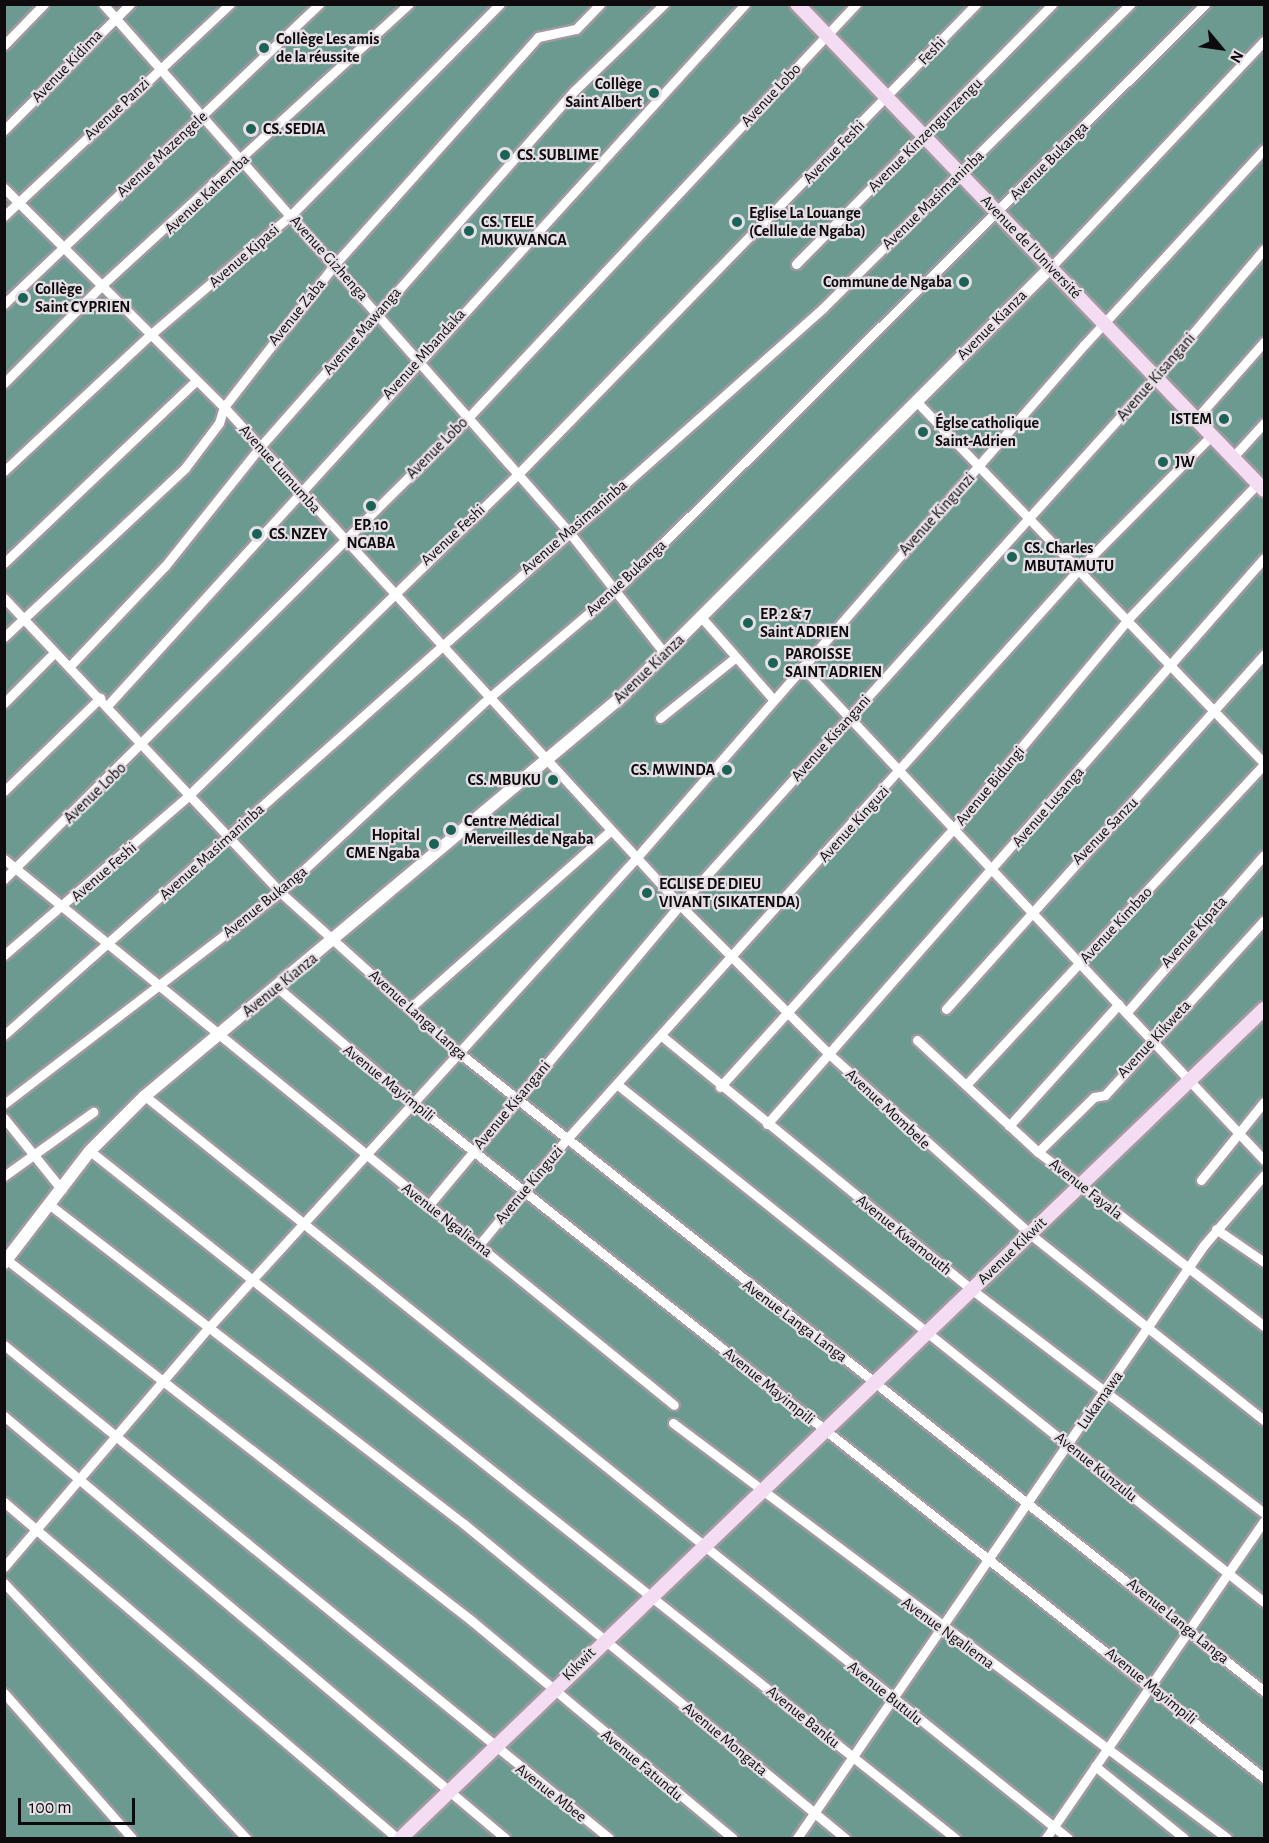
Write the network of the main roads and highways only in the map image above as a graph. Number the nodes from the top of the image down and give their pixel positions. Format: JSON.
{"nodes":[{"id":1,"x":797,"y":4,"type":"edge"},
{"id":2,"x":1261,"y":487,"type":"edge"},
{"id":3,"x":1264,"y":1009,"type":"edge"},
{"id":4,"x":760,"y":1493,"type":"joint"},
{"id":5,"x":399,"y":1839,"type":"edge"}],
"edges":[{"from":1,"to":2,"type":"main road","name":"Avenue de l’Université"},
{"from":3,"to":4,"type":"main road","name":"Avenue Kikwit"},
{"from":4,"to":5,"type":"main road","name":"Kikwit"}]}
